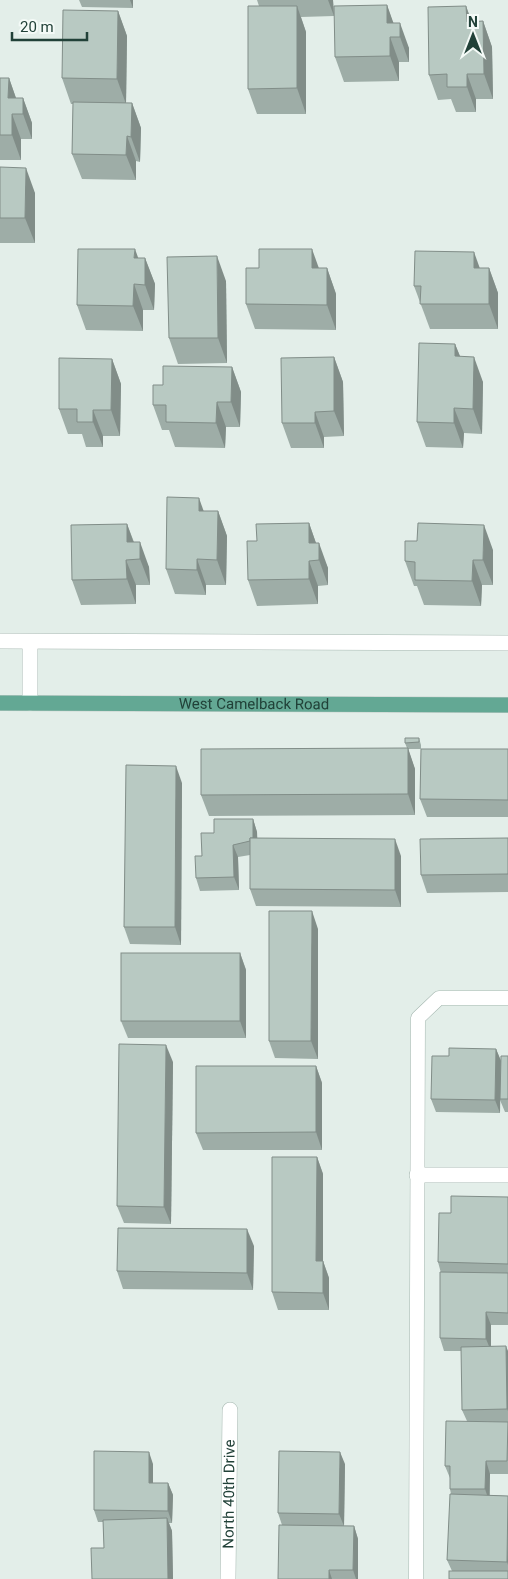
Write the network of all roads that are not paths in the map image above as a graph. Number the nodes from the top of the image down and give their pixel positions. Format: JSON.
{"nodes":[{"id":1,"x":0,"y":642,"type":"edge"},
{"id":2,"x":30,"y":642,"type":"junction"},
{"id":3,"x":508,"y":643,"type":"edge"},
{"id":4,"x":0,"y":703,"type":"edge"},
{"id":5,"x":30,"y":704,"type":"junction"},
{"id":6,"x":508,"y":705,"type":"edge"},
{"id":7,"x":508,"y":998,"type":"edge"},
{"id":8,"x":417,"y":1175,"type":"junction"},
{"id":9,"x":508,"y":1175,"type":"edge"},
{"id":10,"x":230,"y":1410,"type":"dead end"},
{"id":11,"x":228,"y":1579,"type":"edge"},
{"id":12,"x":416,"y":1579,"type":"edge"}],
"edges":[{"from":1,"to":2,"type":"street"},
{"from":2,"to":3,"type":"street"},
{"from":2,"to":5,"type":"street"},
{"from":4,"to":5,"type":"main road","name":"West Camelback Road"},
{"from":5,"to":6,"type":"main road","name":"West Camelback Road"},
{"from":7,"to":8,"type":"lane"},
{"from":8,"to":9,"type":"street"},
{"from":8,"to":12,"type":"lane"},
{"from":10,"to":11,"type":"street","name":"North 40th Drive"}]}
